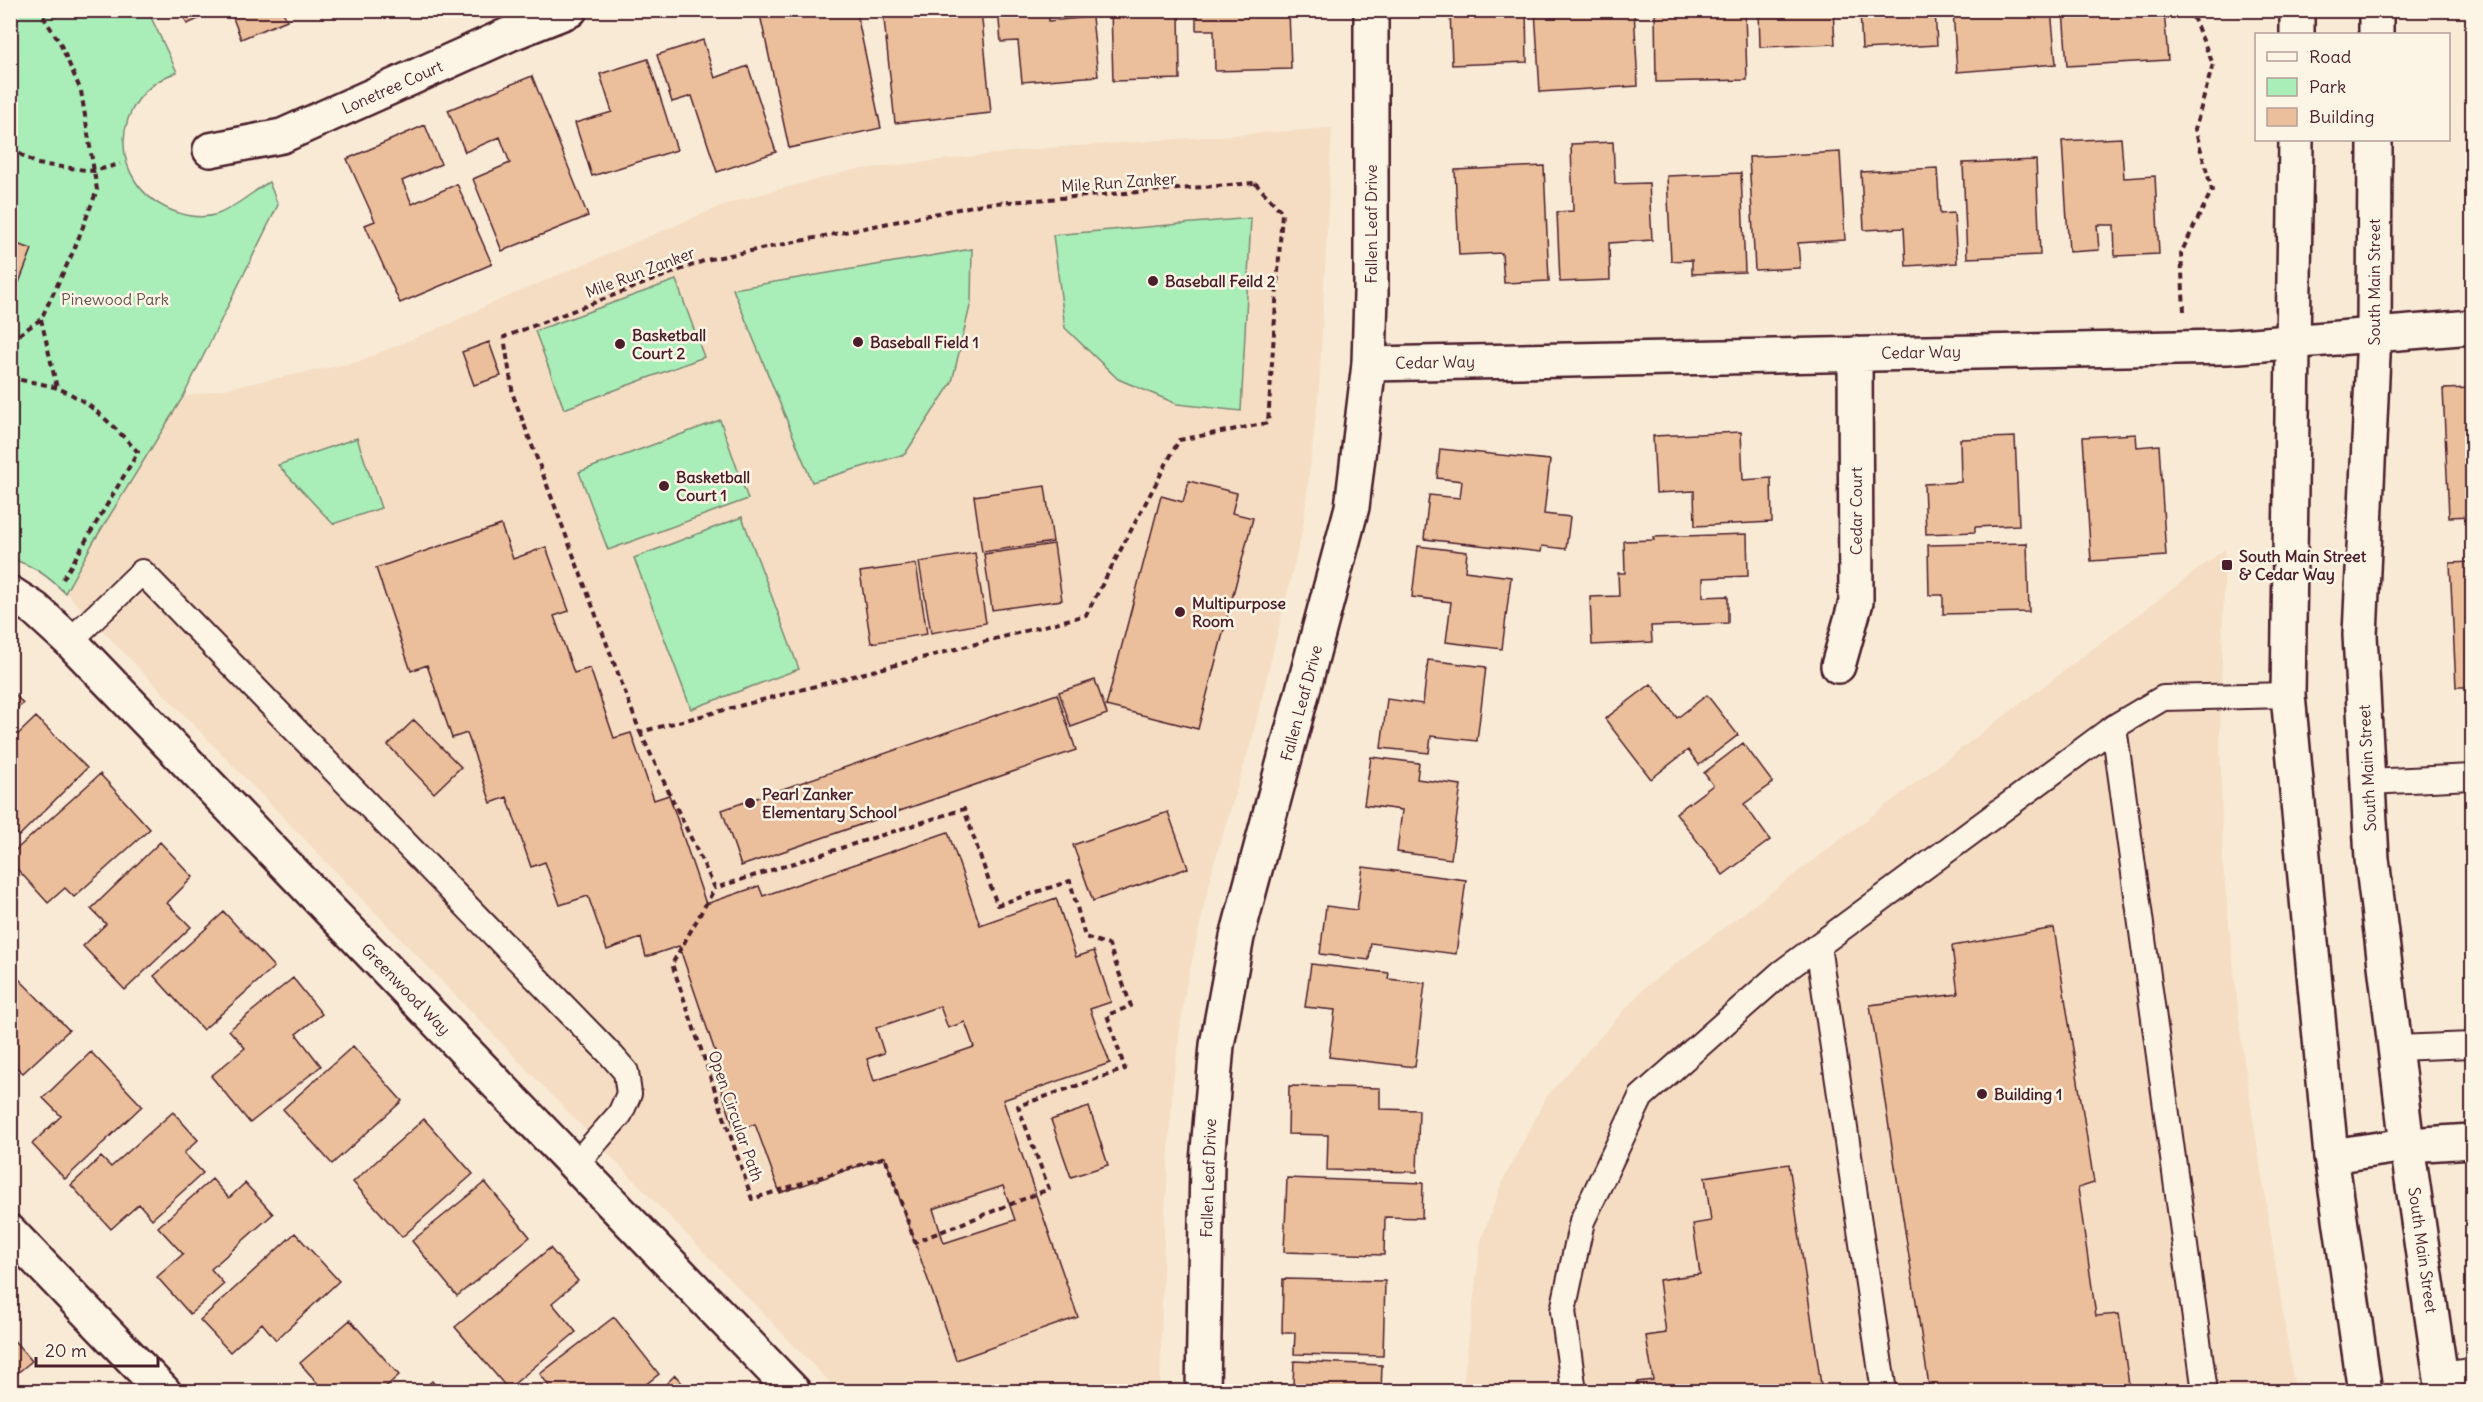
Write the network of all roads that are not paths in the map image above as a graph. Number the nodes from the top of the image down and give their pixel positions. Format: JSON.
{"nodes":[{"id":1,"x":570,"y":10,"type":"edge"},
{"id":2,"x":1371,"y":10,"type":"edge"},
{"id":3,"x":2296,"y":10,"type":"edge"},
{"id":4,"x":2376,"y":10,"type":"edge"},
{"id":5,"x":2297,"y":33,"type":"edge"},
{"id":6,"x":2376,"y":33,"type":"edge"},
{"id":7,"x":2296,"y":141,"type":"edge"},
{"id":8,"x":2375,"y":141,"type":"edge"},
{"id":9,"x":210,"y":150,"type":"dead end"},
{"id":10,"x":2472,"y":327,"type":"edge"},
{"id":11,"x":2374,"y":334,"type":"junction"},
{"id":12,"x":2293,"y":340,"type":"junction"},
{"id":13,"x":1855,"y":354,"type":"junction"},
{"id":14,"x":1369,"y":364,"type":"junction"},
{"id":15,"x":10,"y":593,"type":"edge"},
{"id":16,"x":70,"y":641,"type":"junction"},
{"id":17,"x":1838,"y":666,"type":"dead end"},
{"id":18,"x":2288,"y":694,"type":"junction"},
{"id":19,"x":2114,"y":726,"type":"junction"},
{"id":20,"x":2472,"y":777,"type":"edge"},
{"id":21,"x":2368,"y":782,"type":"junction"},
{"id":22,"x":1818,"y":946,"type":"junction"},
{"id":23,"x":2472,"y":1045,"type":"edge"},
{"id":24,"x":2396,"y":1048,"type":"junction"},
{"id":25,"x":2472,"y":1141,"type":"edge"},
{"id":26,"x":2407,"y":1145,"type":"junction"},
{"id":27,"x":2331,"y":1156,"type":"junction"},
{"id":28,"x":575,"y":1165,"type":"junction"},
{"id":29,"x":10,"y":1232,"type":"edge"},
{"id":30,"x":2452,"y":1379,"type":"edge"},
{"id":31,"x":164,"y":1392,"type":"edge"},
{"id":32,"x":794,"y":1392,"type":"edge"},
{"id":33,"x":1203,"y":1392,"type":"edge"},
{"id":34,"x":1574,"y":1392,"type":"edge"},
{"id":35,"x":1884,"y":1392,"type":"edge"},
{"id":36,"x":2205,"y":1392,"type":"edge"},
{"id":37,"x":2365,"y":1392,"type":"edge"}],
"edges":[{"from":1,"to":9,"type":"street","name":"Lonetree Court"},
{"from":2,"to":14,"type":"street","name":"Fallen Leaf Drive"},
{"from":3,"to":5,"type":"street"},
{"from":4,"to":6,"type":"street"},
{"from":7,"to":12,"type":"street"},
{"from":8,"to":11,"type":"street","name":"South Main Street"},
{"from":10,"to":11,"type":"street","name":"Cedar Way"},
{"from":11,"to":12,"type":"street","name":"Cedar Way"},
{"from":11,"to":21,"type":"street","name":"South Main Street"},
{"from":12,"to":13,"type":"street","name":"Cedar Way"},
{"from":12,"to":18,"type":"street"},
{"from":13,"to":14,"type":"street","name":"Cedar Way"},
{"from":13,"to":17,"type":"street","name":"Cedar Court"},
{"from":14,"to":33,"type":"street","name":"Fallen Leaf Drive"},
{"from":15,"to":16,"type":"street","name":"Greenwood Way"},
{"from":16,"to":28,"type":"street","name":"Greenwood Way"},
{"from":16,"to":28,"type":"lane"},
{"from":18,"to":19,"type":"lane"},
{"from":18,"to":27,"type":"street"},
{"from":19,"to":22,"type":"lane"},
{"from":19,"to":36,"type":"lane"},
{"from":20,"to":21,"type":"lane"},
{"from":21,"to":24,"type":"street","name":"South Main Street"},
{"from":22,"to":34,"type":"lane"},
{"from":22,"to":35,"type":"lane"},
{"from":23,"to":24,"type":"lane"},
{"from":24,"to":26,"type":"street","name":"South Main Street"},
{"from":25,"to":26,"type":"street"},
{"from":26,"to":27,"type":"street"},
{"from":26,"to":30,"type":"street","name":"South Main Street"},
{"from":27,"to":37,"type":"street"},
{"from":28,"to":32,"type":"street","name":"Greenwood Way"},
{"from":29,"to":31,"type":"street"}]}
